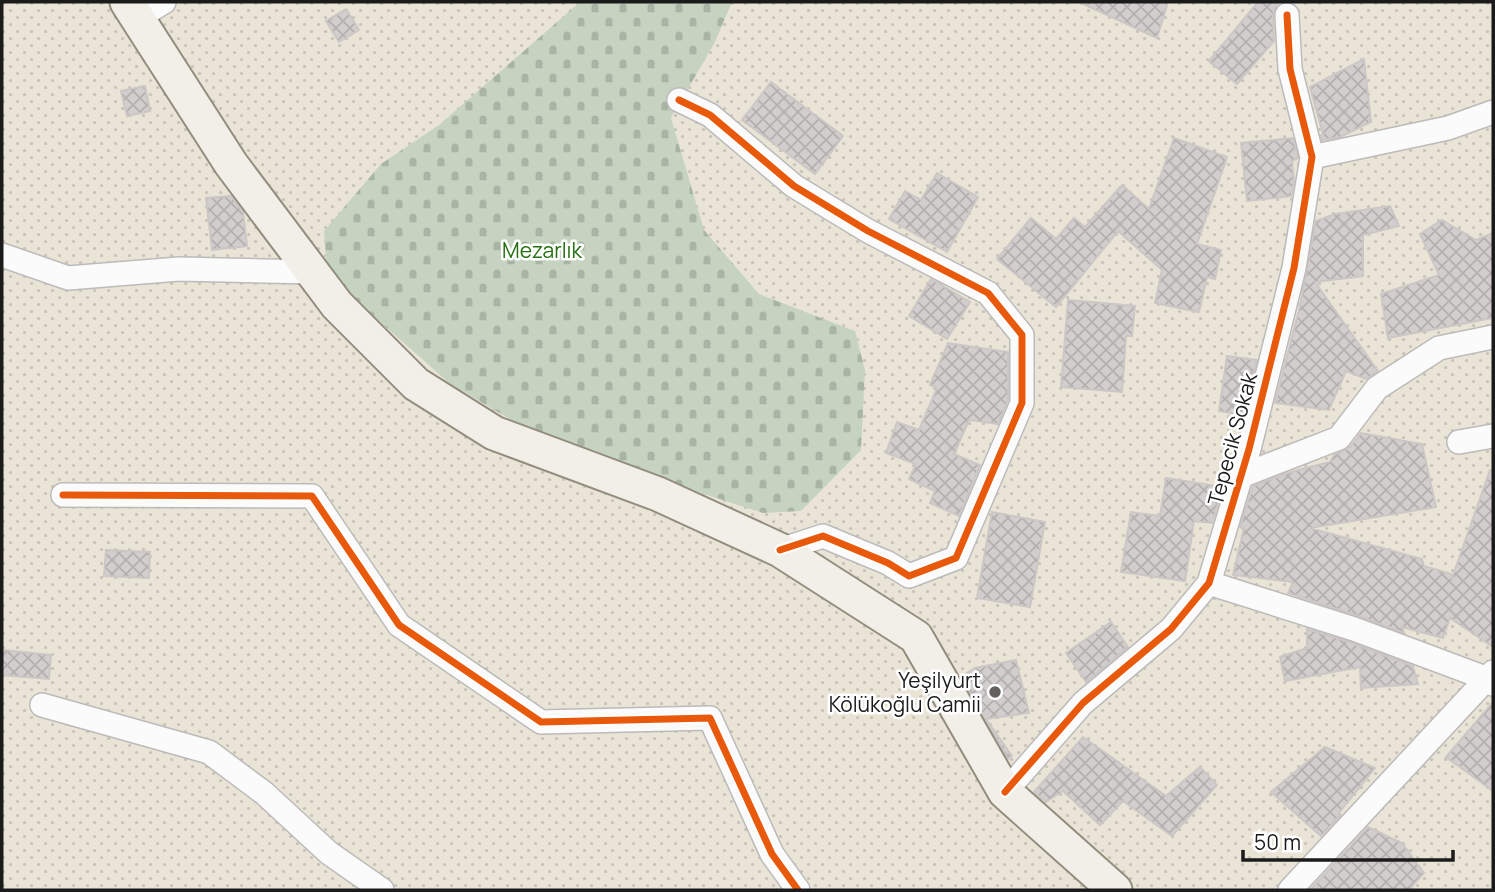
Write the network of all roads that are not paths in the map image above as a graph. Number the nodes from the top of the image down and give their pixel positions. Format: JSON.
{"nodes":[{"id":1,"x":143,"y":7,"type":"edge"},
{"id":2,"x":1287,"y":15,"type":"dead end"},
{"id":3,"x":679,"y":100,"type":"dead end"},
{"id":4,"x":1493,"y":113,"type":"edge"},
{"id":5,"x":1312,"y":157,"type":"junction"},
{"id":6,"x":2,"y":255,"type":"edge"},
{"id":7,"x":313,"y":272,"type":"junction"},
{"id":8,"x":1493,"y":337,"type":"edge"},
{"id":9,"x":1493,"y":436,"type":"edge"},
{"id":10,"x":1459,"y":442,"type":"dead end"},
{"id":11,"x":1241,"y":476,"type":"junction"},
{"id":12,"x":63,"y":495,"type":"dead end"},
{"id":13,"x":780,"y":550,"type":"junction"},
{"id":14,"x":1209,"y":583,"type":"junction"},
{"id":15,"x":1492,"y":679,"type":"edge"},
{"id":16,"x":42,"y":705,"type":"dead end"},
{"id":17,"x":1005,"y":792,"type":"junction"},
{"id":18,"x":382,"y":890,"type":"edge"},
{"id":19,"x":799,"y":890,"type":"edge"},
{"id":20,"x":1115,"y":890,"type":"edge"},
{"id":21,"x":1290,"y":890,"type":"edge"}],
"edges":[{"from":1,"to":7,"type":"main road"},
{"from":2,"to":5,"type":"street","name":"Tepecik Sokak"},
{"from":3,"to":13,"type":"street"},
{"from":4,"to":5,"type":"street"},
{"from":5,"to":11,"type":"street","name":"Tepecik Sokak"},
{"from":6,"to":7,"type":"street"},
{"from":7,"to":13,"type":"main road"},
{"from":8,"to":11,"type":"street"},
{"from":9,"to":10,"type":"street"},
{"from":11,"to":14,"type":"street","name":"Tepecik Sokak"},
{"from":12,"to":19,"type":"street"},
{"from":13,"to":17,"type":"main road"},
{"from":14,"to":15,"type":"street"},
{"from":14,"to":17,"type":"street","name":"Tepecik Sokak"},
{"from":15,"to":21,"type":"street"},
{"from":16,"to":18,"type":"street"},
{"from":17,"to":20,"type":"main road"}]}
